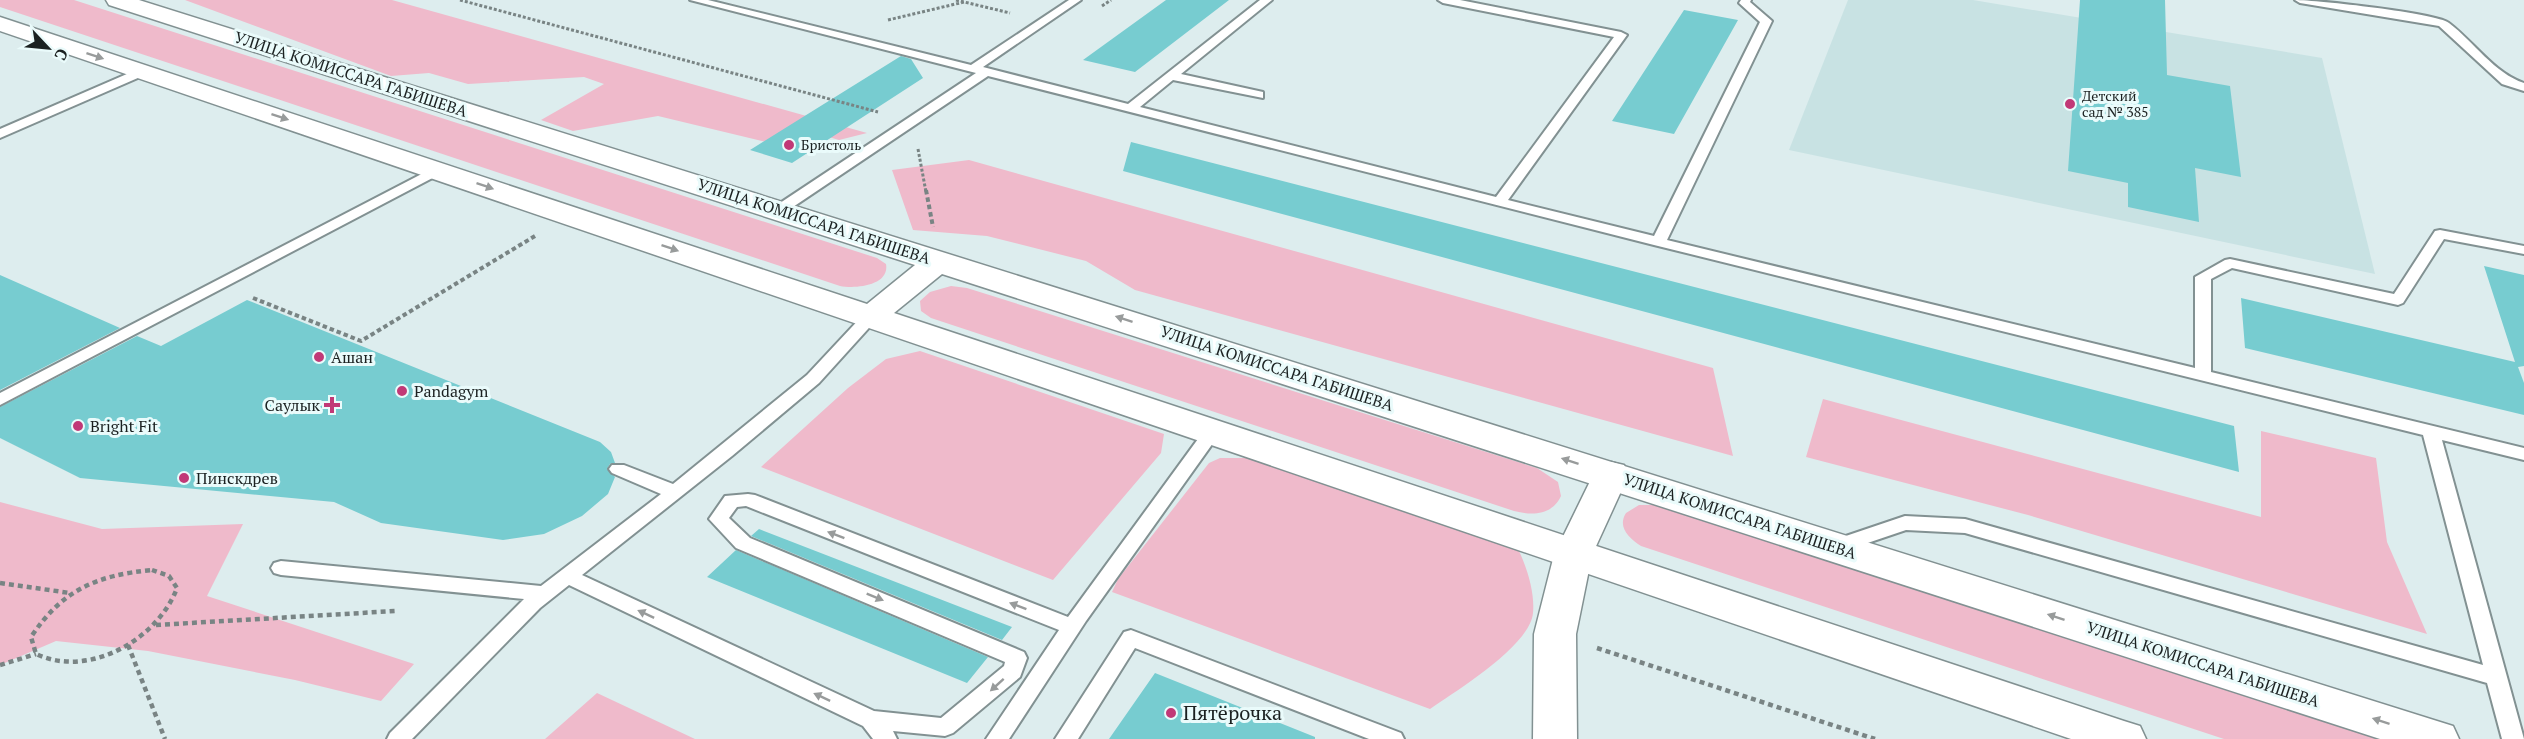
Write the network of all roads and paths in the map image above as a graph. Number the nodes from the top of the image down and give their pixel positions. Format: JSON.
{"nodes":[{"id":1,"x":117,"y":0,"type":"edge"},
{"id":2,"x":460,"y":0,"type":"edge"},
{"id":3,"x":695,"y":0,"type":"edge"},
{"id":4,"x":956,"y":0,"type":"edge"},
{"id":5,"x":1076,"y":0,"type":"edge"},
{"id":6,"x":1267,"y":0,"type":"edge"},
{"id":7,"x":1443,"y":0,"type":"edge"},
{"id":8,"x":1746,"y":0,"type":"edge"},
{"id":9,"x":2300,"y":0,"type":"edge"},
{"id":10,"x":964,"y":2,"type":"junction"},
{"id":11,"x":1044,"y":21,"type":"junction"},
{"id":12,"x":0,"y":24,"type":"edge"},
{"id":13,"x":832,"y":34,"type":"junction"},
{"id":14,"x":979,"y":70,"type":"junction"},
{"id":15,"x":143,"y":71,"type":"junction"},
{"id":16,"x":1171,"y":76,"type":"junction"},
{"id":17,"x":2524,"y":87,"type":"edge"},
{"id":18,"x":1259,"y":95,"type":"dead end"},
{"id":19,"x":1132,"y":107,"type":"junction"},
{"id":20,"x":912,"y":121,"type":"junction"},
{"id":21,"x":0,"y":134,"type":"edge"},
{"id":22,"x":437,"y":170,"type":"junction"},
{"id":23,"x":1500,"y":201,"type":"junction"},
{"id":24,"x":778,"y":210,"type":"junction"},
{"id":25,"x":544,"y":231,"type":"dead end"},
{"id":26,"x":1659,"y":242,"type":"junction"},
{"id":27,"x":2524,"y":250,"type":"edge"},
{"id":28,"x":939,"y":261,"type":"junction"},
{"id":29,"x":252,"y":298,"type":"dead end"},
{"id":30,"x":870,"y":316,"type":"junction"},
{"id":31,"x":2203,"y":375,"type":"junction"},
{"id":32,"x":0,"y":400,"type":"edge"},
{"id":33,"x":2431,"y":431,"type":"junction"},
{"id":34,"x":1212,"y":432,"type":"junction"},
{"id":35,"x":2524,"y":454,"type":"edge"},
{"id":36,"x":618,"y":469,"type":"dead end"},
{"id":37,"x":1611,"y":474,"type":"junction"},
{"id":38,"x":674,"y":492,"type":"junction"},
{"id":39,"x":1838,"y":547,"type":"junction"},
{"id":40,"x":1573,"y":555,"type":"junction"},
{"id":41,"x":281,"y":568,"type":"dead end"},
{"id":42,"x":567,"y":576,"type":"junction"},
{"id":43,"x":0,"y":584,"type":"edge"},
{"id":44,"x":70,"y":593,"type":"junction"},
{"id":45,"x":544,"y":594,"type":"junction"},
{"id":46,"x":403,"y":610,"type":"dead end"},
{"id":47,"x":156,"y":625,"type":"junction"},
{"id":48,"x":1072,"y":627,"type":"junction"},
{"id":49,"x":1555,"y":634,"type":"junction"},
{"id":50,"x":128,"y":645,"type":"junction"},
{"id":51,"x":36,"y":654,"type":"junction"},
{"id":52,"x":0,"y":665,"type":"edge"},
{"id":53,"x":2496,"y":678,"type":"junction"},
{"id":54,"x":871,"y":720,"type":"junction"},
{"id":55,"x":165,"y":739,"type":"edge"},
{"id":56,"x":398,"y":739,"type":"edge"},
{"id":57,"x":886,"y":739,"type":"edge"},
{"id":58,"x":997,"y":739,"type":"edge"},
{"id":59,"x":1066,"y":739,"type":"edge"},
{"id":60,"x":1393,"y":739,"type":"edge"},
{"id":61,"x":1555,"y":739,"type":"edge"},
{"id":62,"x":1875,"y":739,"type":"edge"},
{"id":63,"x":2124,"y":739,"type":"edge"},
{"id":64,"x":2437,"y":739,"type":"edge"},
{"id":65,"x":2513,"y":739,"type":"edge"}],
"edges":[{"from":1,"to":24,"type":"street","name":"УЛИЦА КОМИССАРА ГАБИШЕВА"},
{"from":2,"to":20,"type":"path"},
{"from":3,"to":13,"type":"lane"},
{"from":4,"to":10,"type":"path"},
{"from":5,"to":11,"type":"lane"},
{"from":6,"to":16,"type":"lane"},
{"from":7,"to":23,"type":"lane"},
{"from":8,"to":26,"type":"lane"},
{"from":9,"to":17,"type":"lane"},
{"from":10,"to":11,"type":"path"},
{"from":10,"to":13,"type":"path"},
{"from":11,"to":14,"type":"lane"},
{"from":12,"to":15,"type":"street","one_way":true},
{"from":13,"to":14,"type":"lane"},
{"from":14,"to":19,"type":"lane"},
{"from":14,"to":20,"type":"lane"},
{"from":15,"to":21,"type":"lane"},
{"from":15,"to":22,"type":"street","one_way":true},
{"from":16,"to":18,"type":"lane"},
{"from":16,"to":19,"type":"lane"},
{"from":19,"to":23,"type":"lane"},
{"from":20,"to":24,"type":"lane"},
{"from":20,"to":28,"type":"path"},
{"from":22,"to":30,"type":"street","one_way":true},
{"from":22,"to":32,"type":"lane"},
{"from":23,"to":26,"type":"lane"},
{"from":24,"to":28,"type":"street","name":"УЛИЦА КОМИССАРА ГАБИШЕВА"},
{"from":25,"to":29,"type":"path"},
{"from":26,"to":31,"type":"lane"},
{"from":27,"to":31,"type":"lane"},
{"from":28,"to":30,"type":"street"},
{"from":37,"to":28,"type":"street","name":"УЛИЦА КОМИССАРА ГАБИШЕВА","one_way":true},
{"from":30,"to":34,"type":"street"},
{"from":30,"to":38,"type":"lane"},
{"from":31,"to":33,"type":"lane"},
{"from":33,"to":35,"type":"lane"},
{"from":33,"to":53,"type":"lane"},
{"from":34,"to":40,"type":"street"},
{"from":34,"to":48,"type":"lane"},
{"from":36,"to":38,"type":"lane"},
{"from":37,"to":39,"type":"street","name":"УЛИЦА КОМИССАРА ГАБИШЕВА"},
{"from":37,"to":40,"type":"street"},
{"from":38,"to":42,"type":"lane"},
{"from":39,"to":53,"type":"lane"},
{"from":64,"to":39,"type":"street","name":"УЛИЦА КОМИССАРА ГАБИШЕВА","one_way":true},
{"from":40,"to":49,"type":"street"},
{"from":40,"to":63,"type":"street"},
{"from":41,"to":45,"type":"lane"},
{"from":42,"to":45,"type":"lane"},
{"from":54,"to":42,"type":"lane","one_way":true},
{"from":43,"to":44,"type":"path"},
{"from":44,"to":47,"type":"path"},
{"from":44,"to":51,"type":"path"},
{"from":45,"to":56,"type":"lane"},
{"from":46,"to":47,"type":"path"},
{"from":47,"to":50,"type":"path"},
{"from":48,"to":54,"type":"lane","one_way":true},
{"from":48,"to":58,"type":"lane"},
{"from":49,"to":61,"type":"street"},
{"from":49,"to":62,"type":"path"},
{"from":50,"to":51,"type":"path"},
{"from":50,"to":55,"type":"path"},
{"from":51,"to":52,"type":"path"},
{"from":53,"to":65,"type":"lane"},
{"from":54,"to":57,"type":"lane"},
{"from":59,"to":60,"type":"lane"}]}
